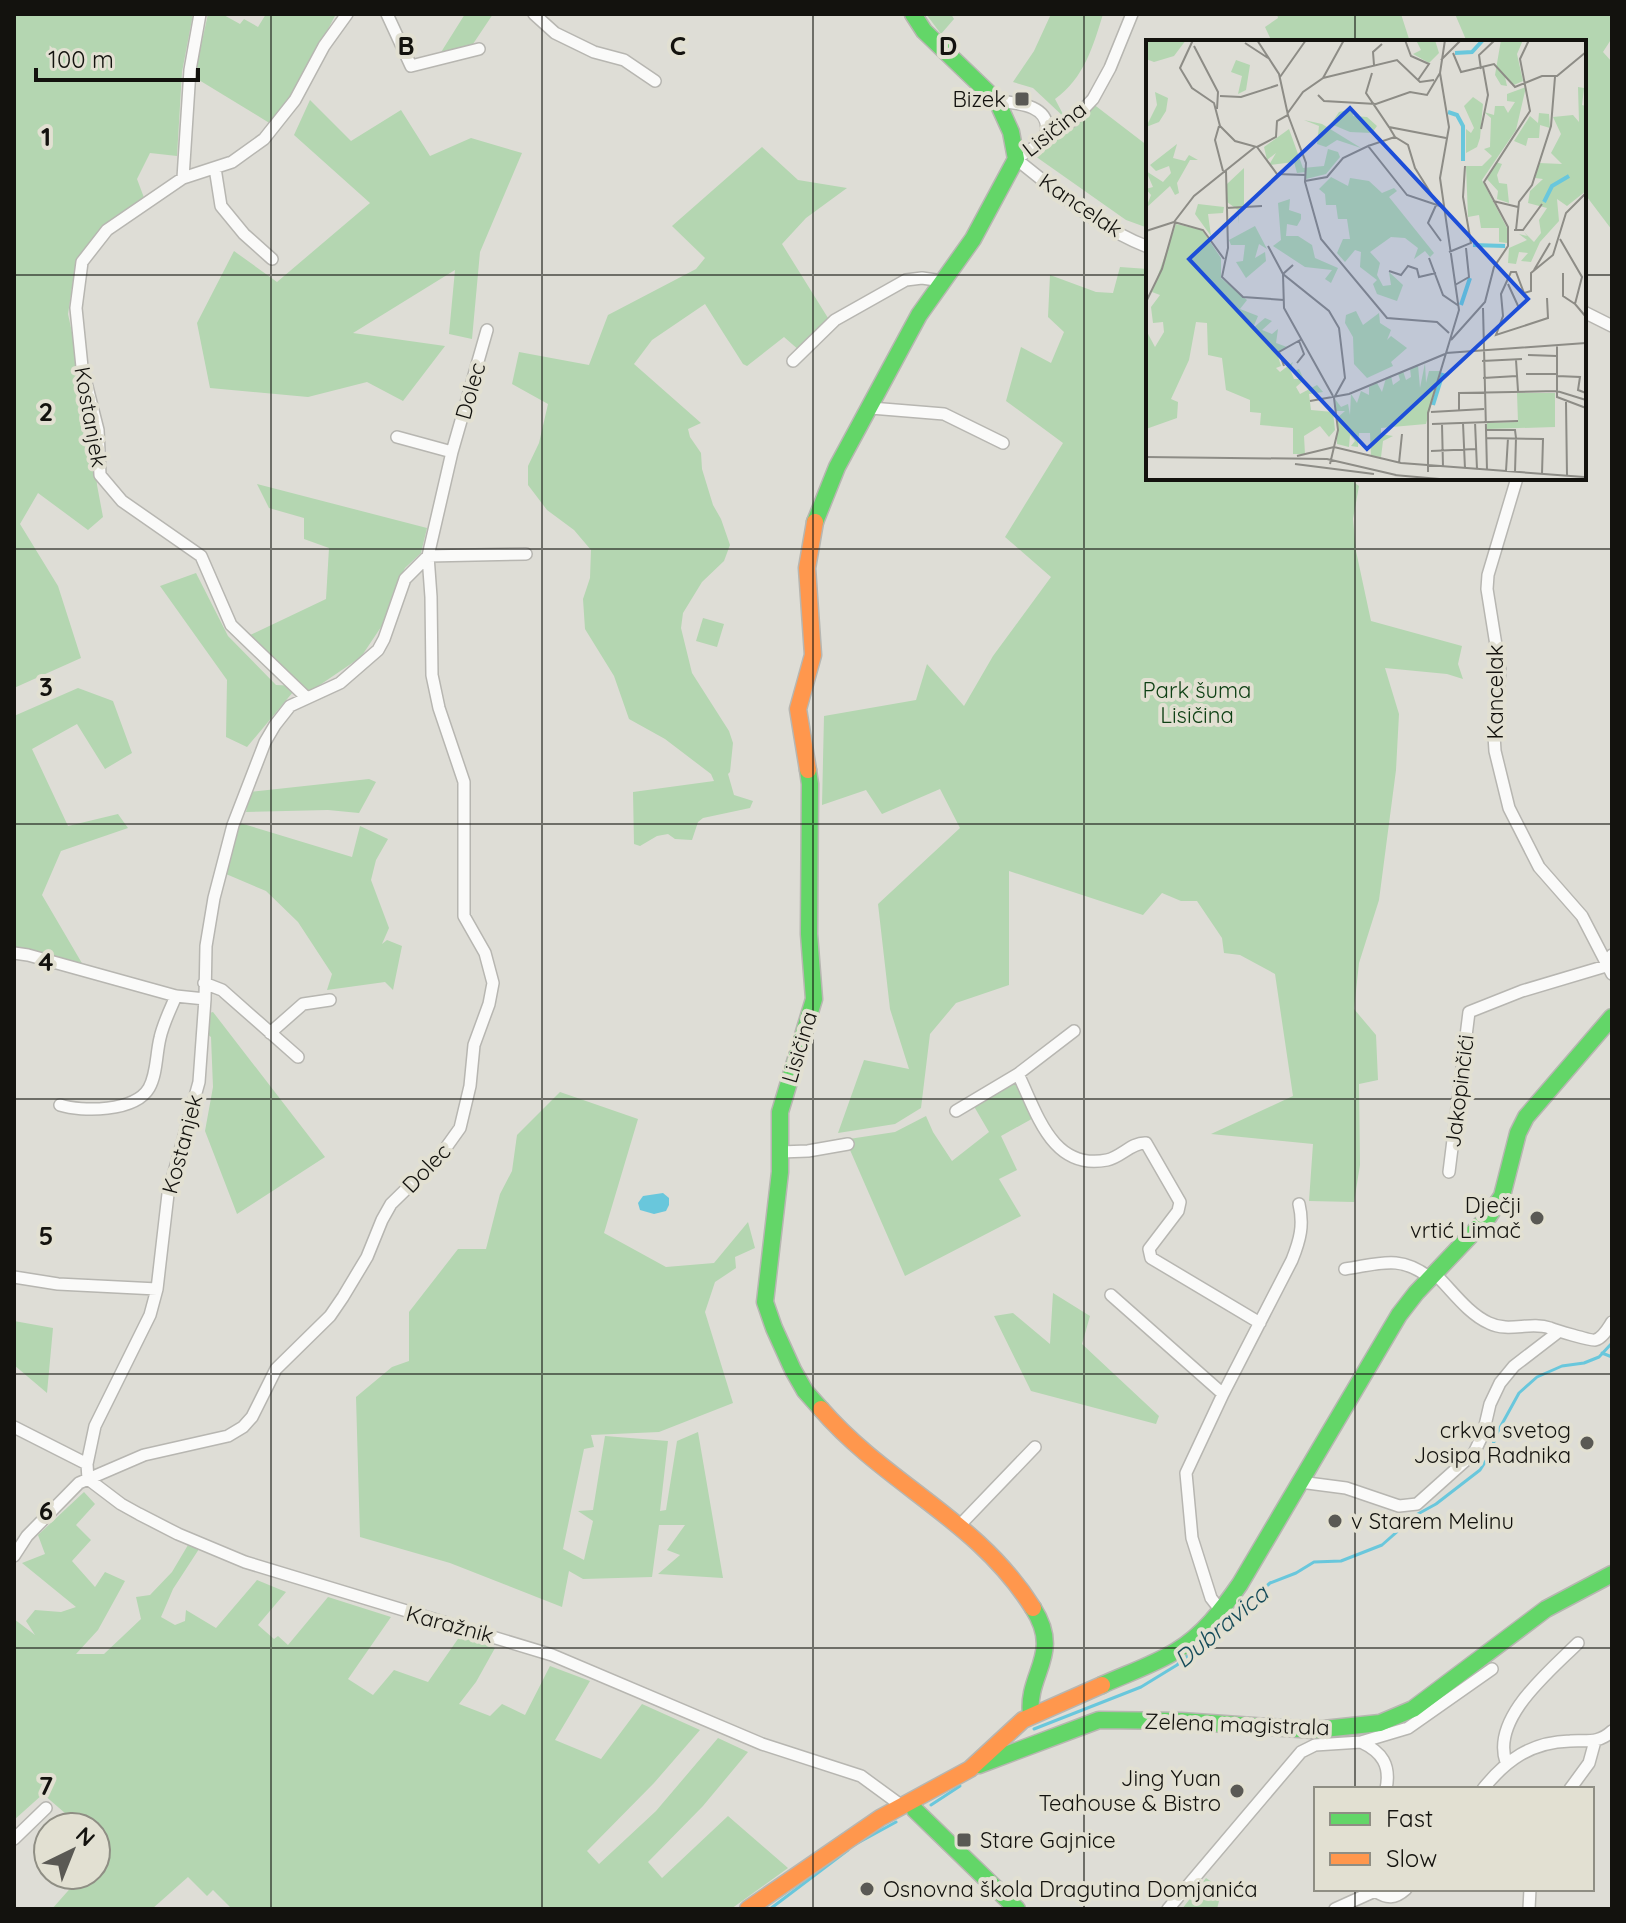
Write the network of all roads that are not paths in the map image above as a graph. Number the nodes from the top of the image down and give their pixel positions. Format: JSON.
{"nodes":[{"id":1,"x":200,"y":14,"type":"edge"},
{"id":2,"x":347,"y":14,"type":"edge"},
{"id":3,"x":387,"y":14,"type":"edge"},
{"id":4,"x":534,"y":14,"type":"edge"},
{"id":5,"x":913,"y":14,"type":"edge"},
{"id":6,"x":1132,"y":14,"type":"edge"},
{"id":7,"x":479,"y":49,"type":"dead end"},
{"id":8,"x":655,"y":81,"type":"dead end"},
{"id":9,"x":997,"y":101,"type":"junction"},
{"id":10,"x":1046,"y":134,"type":"junction"},
{"id":11,"x":1016,"y":159,"type":"junction"},
{"id":12,"x":215,"y":168,"type":"junction"},
{"id":13,"x":183,"y":178,"type":"junction"},
{"id":14,"x":1146,"y":246,"type":"edge"},
{"id":15,"x":272,"y":259,"type":"dead end"},
{"id":16,"x":943,"y":281,"type":"junction"},
{"id":17,"x":1586,"y":313,"type":"edge"},
{"id":18,"x":1612,"y":326,"type":"edge"},
{"id":19,"x":487,"y":330,"type":"dead end"},
{"id":20,"x":793,"y":361,"type":"dead end"},
{"id":21,"x":871,"y":408,"type":"junction"},
{"id":22,"x":397,"y":437,"type":"dead end"},
{"id":23,"x":1003,"y":443,"type":"dead end"},
{"id":24,"x":452,"y":452,"type":"junction"},
{"id":25,"x":1516,"y":480,"type":"edge"},
{"id":26,"x":526,"y":554,"type":"dead end"},
{"id":27,"x":428,"y":556,"type":"junction"},
{"id":28,"x":307,"y":698,"type":"junction"},
{"id":29,"x":14,"y":953,"type":"edge"},
{"id":30,"x":1610,"y":965,"type":"edge"},
{"id":31,"x":204,"y":983,"type":"junction"},
{"id":32,"x":176,"y":996,"type":"junction"},
{"id":33,"x":205,"y":999,"type":"junction"},
{"id":34,"x":330,"y":1000,"type":"dead end"},
{"id":35,"x":1612,"y":1017,"type":"edge"},
{"id":36,"x":1074,"y":1031,"type":"dead end"},
{"id":37,"x":270,"y":1033,"type":"junction"},
{"id":38,"x":298,"y":1057,"type":"dead end"},
{"id":39,"x":1018,"y":1074,"type":"junction"},
{"id":40,"x":60,"y":1105,"type":"dead end"},
{"id":41,"x":956,"y":1111,"type":"dead end"},
{"id":42,"x":848,"y":1144,"type":"dead end"},
{"id":43,"x":780,"y":1152,"type":"junction"},
{"id":44,"x":1449,"y":1172,"type":"dead end"},
{"id":45,"x":1299,"y":1204,"type":"dead end"},
{"id":46,"x":1345,"y":1269,"type":"dead end"},
{"id":47,"x":1432,"y":1276,"type":"junction"},
{"id":48,"x":14,"y":1277,"type":"edge"},
{"id":49,"x":157,"y":1289,"type":"junction"},
{"id":50,"x":1111,"y":1295,"type":"dead end"},
{"id":51,"x":1612,"y":1322,"type":"edge"},
{"id":52,"x":1260,"y":1323,"type":"junction"},
{"id":53,"x":1557,"y":1333,"type":"junction"},
{"id":54,"x":1223,"y":1394,"type":"junction"},
{"id":55,"x":14,"y":1427,"type":"edge"},
{"id":56,"x":1035,"y":1447,"type":"dead end"},
{"id":57,"x":87,"y":1464,"type":"junction"},
{"id":58,"x":88,"y":1479,"type":"junction"},
{"id":59,"x":1300,"y":1482,"type":"junction"},
{"id":60,"x":959,"y":1526,"type":"junction"},
{"id":61,"x":14,"y":1556,"type":"edge"},
{"id":62,"x":1612,"y":1574,"type":"edge"},
{"id":63,"x":1221,"y":1611,"type":"junction"},
{"id":64,"x":1578,"y":1643,"type":"dead end"},
{"id":65,"x":1492,"y":1669,"type":"dead end"},
{"id":66,"x":1031,"y":1715,"type":"junction"},
{"id":67,"x":1015,"y":1725,"type":"junction"},
{"id":68,"x":1612,"y":1731,"type":"edge"},
{"id":69,"x":1595,"y":1741,"type":"junction"},
{"id":70,"x":1361,"y":1742,"type":"junction"},
{"id":71,"x":1023,"y":1748,"type":"junction"},
{"id":72,"x":1506,"y":1762,"type":"junction"},
{"id":73,"x":970,"y":1769,"type":"junction"},
{"id":74,"x":1386,"y":1787,"type":"edge"},
{"id":75,"x":1485,"y":1787,"type":"edge"},
{"id":76,"x":1571,"y":1787,"type":"edge"},
{"id":77,"x":907,"y":1805,"type":"junction"},
{"id":78,"x":46,"y":1808,"type":"dead end"},
{"id":79,"x":14,"y":1839,"type":"edge"},
{"id":80,"x":1373,"y":1891,"type":"edge"},
{"id":81,"x":1376,"y":1891,"type":"edge"},
{"id":82,"x":1404,"y":1891,"type":"edge"},
{"id":83,"x":748,"y":1909,"type":"edge"},
{"id":84,"x":1017,"y":1909,"type":"edge"},
{"id":85,"x":1168,"y":1909,"type":"edge"},
{"id":86,"x":1335,"y":1909,"type":"edge"}],
"edges":[{"from":1,"to":13,"type":"street"},
{"from":2,"to":12,"type":"street","name":"Kostanjek"},
{"from":3,"to":7,"type":"street"},
{"from":4,"to":8,"type":"street"},
{"from":5,"to":9,"type":"street"},
{"from":6,"to":10,"type":"street","name":"Lisičina"},
{"from":9,"to":10,"type":"street"},
{"from":9,"to":11,"type":"street"},
{"from":10,"to":11,"type":"street","name":"Lisičina"},
{"from":11,"to":14,"type":"street","name":"Kancelak"},
{"from":11,"to":16,"type":"street","name":"Lisičina"},
{"from":12,"to":13,"type":"street","name":"Kostanjek"},
{"from":12,"to":15,"type":"street"},
{"from":13,"to":28,"type":"street","name":"Kostanjek"},
{"from":16,"to":20,"type":"street"},
{"from":16,"to":21,"type":"street","name":"Lisičina"},
{"from":17,"to":18,"type":"street"},
{"from":19,"to":24,"type":"street","name":"Dolec"},
{"from":21,"to":23,"type":"street"},
{"from":21,"to":43,"type":"street","name":"Lisičina"},
{"from":22,"to":24,"type":"street"},
{"from":24,"to":27,"type":"street","name":"Dolec"},
{"from":25,"to":30,"type":"street","name":"Kancelak"},
{"from":26,"to":27,"type":"street"},
{"from":27,"to":28,"type":"street","name":"Kostanjek"},
{"from":27,"to":58,"type":"street","name":"Dolec"},
{"from":28,"to":31,"type":"street","name":"Kostanjek"},
{"from":29,"to":32,"type":"street"},
{"from":30,"to":44,"type":"street","name":"Jakopinčići"},
{"from":31,"to":33,"type":"street","name":"Kostanjek"},
{"from":31,"to":37,"type":"street"},
{"from":32,"to":33,"type":"street"},
{"from":32,"to":40,"type":"street"},
{"from":33,"to":49,"type":"street","name":"Kostanjek"},
{"from":34,"to":37,"type":"street"},
{"from":35,"to":47,"type":"street"},
{"from":36,"to":39,"type":"street"},
{"from":37,"to":38,"type":"street"},
{"from":39,"to":41,"type":"street"},
{"from":39,"to":52,"type":"street"},
{"from":42,"to":43,"type":"street"},
{"from":43,"to":60,"type":"street","name":"Lisičina"},
{"from":45,"to":52,"type":"street"},
{"from":46,"to":47,"type":"street"},
{"from":47,"to":53,"type":"street"},
{"from":47,"to":59,"type":"street"},
{"from":48,"to":49,"type":"street"},
{"from":49,"to":57,"type":"street","name":"Kostanjek"},
{"from":50,"to":54,"type":"street"},
{"from":51,"to":53,"type":"street"},
{"from":52,"to":54,"type":"street"},
{"from":53,"to":59,"type":"street"},
{"from":54,"to":63,"type":"street"},
{"from":55,"to":57,"type":"street"},
{"from":56,"to":60,"type":"street"},
{"from":57,"to":58,"type":"street"},
{"from":58,"to":61,"type":"street","name":"Dolec"},
{"from":58,"to":77,"type":"street","name":"Karažnik"},
{"from":59,"to":63,"type":"street"},
{"from":60,"to":66,"type":"street","name":"Lisičina"},
{"from":62,"to":71,"type":"street","name":"Zelena magistrala"},
{"from":63,"to":66,"type":"street"},
{"from":64,"to":72,"type":"street"},
{"from":65,"to":70,"type":"street"},
{"from":66,"to":67,"type":"street"},
{"from":67,"to":71,"type":"street"},
{"from":67,"to":73,"type":"street"},
{"from":68,"to":69,"type":"street"},
{"from":69,"to":72,"type":"street"},
{"from":69,"to":76,"type":"street"},
{"from":70,"to":74,"type":"street"},
{"from":70,"to":85,"type":"street"},
{"from":71,"to":73,"type":"street","name":"Zelena magistrala"},
{"from":72,"to":75,"type":"street"},
{"from":73,"to":77,"type":"street"},
{"from":77,"to":83,"type":"street"},
{"from":77,"to":84,"type":"street","name":"Karažnik"},
{"from":78,"to":79,"type":"street"},
{"from":80,"to":86,"type":"street"},
{"from":81,"to":82,"type":"street"}]}
